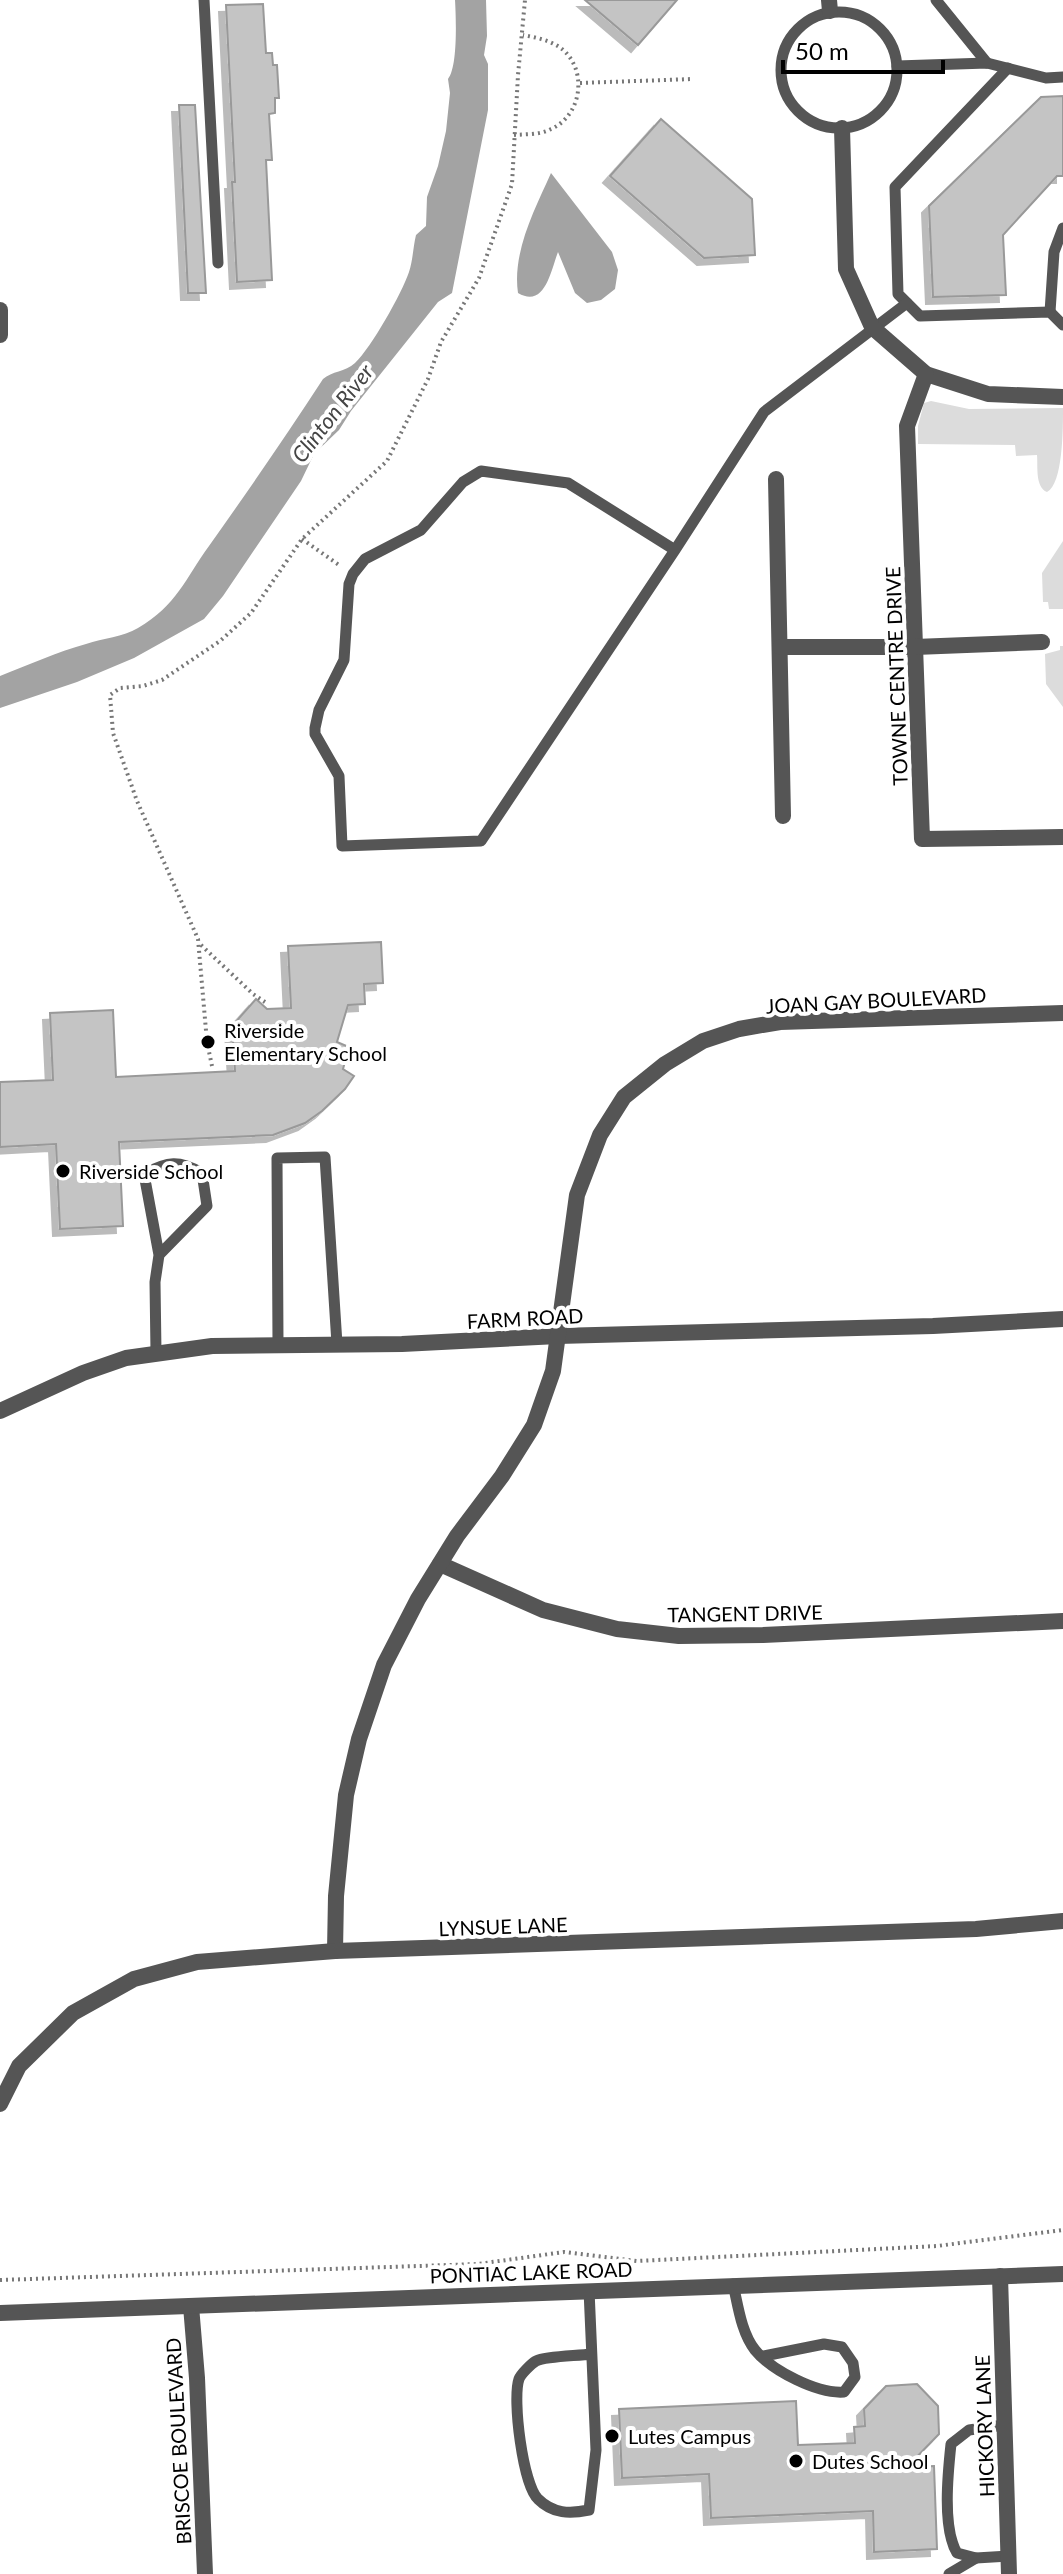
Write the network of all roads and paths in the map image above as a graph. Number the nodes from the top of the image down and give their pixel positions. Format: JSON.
{"nodes":[{"id":1,"x":204,"y":0,"type":"edge"},
{"id":2,"x":525,"y":0,"type":"edge"},
{"id":3,"x":936,"y":0,"type":"edge"},
{"id":4,"x":830,"y":6,"type":"edge"},
{"id":5,"x":523,"y":35,"type":"junction"},
{"id":6,"x":987,"y":63,"type":"junction"},
{"id":7,"x":897,"y":66,"type":"junction"},
{"id":8,"x":1008,"y":68,"type":"junction"},
{"id":9,"x":1063,"y":77,"type":"edge"},
{"id":10,"x":693,"y":79,"type":"dead end"},
{"id":11,"x":579,"y":83,"type":"junction"},
{"id":12,"x":842,"y":128,"type":"junction"},
{"id":13,"x":514,"y":135,"type":"junction"},
{"id":14,"x":1063,"y":228,"type":"edge"},
{"id":15,"x":218,"y":263,"type":"dead end"},
{"id":16,"x":907,"y":303,"type":"junction"},
{"id":17,"x":0,"y":310,"type":"edge"},
{"id":18,"x":1050,"y":312,"type":"junction"},
{"id":19,"x":1063,"y":325,"type":"edge"},
{"id":20,"x":872,"y":327,"type":"junction"},
{"id":21,"x":0,"y":335,"type":"edge"},
{"id":22,"x":926,"y":374,"type":"junction"},
{"id":23,"x":1063,"y":397,"type":"edge"},
{"id":24,"x":776,"y":479,"type":"dead end"},
{"id":25,"x":302,"y":539,"type":"junction"},
{"id":26,"x":675,"y":550,"type":"junction"},
{"id":27,"x":353,"y":574,"type":"junction"},
{"id":28,"x":1042,"y":642,"type":"dead end"},
{"id":29,"x":780,"y":647,"type":"junction"},
{"id":30,"x":915,"y":647,"type":"junction"},
{"id":31,"x":783,"y":816,"type":"dead end"},
{"id":32,"x":1063,"y":837,"type":"edge"},
{"id":33,"x":199,"y":943,"type":"junction"},
{"id":34,"x":265,"y":1002,"type":"dead end"},
{"id":35,"x":1063,"y":1013,"type":"edge"},
{"id":36,"x":212,"y":1066,"type":"dead end"},
{"id":37,"x":159,"y":1255,"type":"junction"},
{"id":38,"x":1063,"y":1319,"type":"edge"},
{"id":39,"x":558,"y":1336,"type":"junction"},
{"id":40,"x":278,"y":1343,"type":"junction"},
{"id":41,"x":337,"y":1344,"type":"junction"},
{"id":42,"x":156,"y":1352,"type":"junction"},
{"id":43,"x":0,"y":1411,"type":"edge"},
{"id":44,"x":440,"y":1564,"type":"junction"},
{"id":45,"x":1063,"y":1621,"type":"edge"},
{"id":46,"x":1063,"y":1921,"type":"edge"},
{"id":47,"x":335,"y":1951,"type":"junction"},
{"id":48,"x":0,"y":2104,"type":"edge"},
{"id":49,"x":1063,"y":2230,"type":"edge"},
{"id":50,"x":1063,"y":2274,"type":"edge"},
{"id":51,"x":1000,"y":2276,"type":"junction"},
{"id":52,"x":0,"y":2280,"type":"edge"},
{"id":53,"x":733,"y":2284,"type":"junction"},
{"id":54,"x":589,"y":2290,"type":"junction"},
{"id":55,"x":191,"y":2306,"type":"junction"},
{"id":56,"x":0,"y":2313,"type":"edge"},
{"id":57,"x":591,"y":2354,"type":"junction"},
{"id":58,"x":764,"y":2356,"type":"junction"},
{"id":59,"x":1004,"y":2425,"type":"junction"},
{"id":60,"x":1009,"y":2556,"type":"junction"},
{"id":61,"x":976,"y":2558,"type":"junction"},
{"id":62,"x":205,"y":2574,"type":"edge"},
{"id":63,"x":949,"y":2574,"type":"edge"},
{"id":64,"x":1009,"y":2574,"type":"edge"}],
"edges":[{"from":1,"to":15,"type":"lane"},
{"from":2,"to":5,"type":"path"},
{"from":3,"to":6,"type":"lane"},
{"from":4,"to":7,"type":"lane"},
{"from":4,"to":12,"type":"lane"},
{"from":5,"to":11,"type":"path"},
{"from":5,"to":13,"type":"path"},
{"from":6,"to":7,"type":"lane"},
{"from":6,"to":8,"type":"lane"},
{"from":7,"to":12,"type":"lane"},
{"from":8,"to":9,"type":"lane"},
{"from":8,"to":16,"type":"lane"},
{"from":10,"to":11,"type":"path"},
{"from":11,"to":13,"type":"path"},
{"from":12,"to":20,"type":"street"},
{"from":13,"to":25,"type":"path"},
{"from":14,"to":18,"type":"lane"},
{"from":16,"to":18,"type":"lane"},
{"from":16,"to":20,"type":"lane"},
{"from":17,"to":21,"type":"street"},
{"from":18,"to":19,"type":"lane"},
{"from":20,"to":22,"type":"street"},
{"from":20,"to":26,"type":"lane"},
{"from":22,"to":23,"type":"street"},
{"from":22,"to":30,"type":"street","name":"TOWNE CENTRE DRIVE"},
{"from":24,"to":29,"type":"street"},
{"from":25,"to":27,"type":"path"},
{"from":25,"to":33,"type":"path"},
{"from":26,"to":27,"type":"lane"},
{"from":26,"to":27,"type":"lane"},
{"from":28,"to":30,"type":"street"},
{"from":29,"to":30,"type":"street"},
{"from":29,"to":31,"type":"street"},
{"from":30,"to":32,"type":"street","name":"TOWNE CENTRE DRIVE"},
{"from":33,"to":34,"type":"path"},
{"from":33,"to":36,"type":"path"},
{"from":35,"to":39,"type":"street","name":"JOAN GAY BOULEVARD"},
{"from":37,"to":37,"type":"lane"},
{"from":37,"to":42,"type":"lane"},
{"from":38,"to":39,"type":"street","name":"FARM ROAD"},
{"from":39,"to":41,"type":"street","name":"FARM ROAD"},
{"from":39,"to":44,"type":"street","name":"JOAN GAY BOULEVARD"},
{"from":40,"to":41,"type":"street","name":"FARM ROAD"},
{"from":40,"to":41,"type":"lane"},
{"from":40,"to":42,"type":"street","name":"FARM ROAD"},
{"from":42,"to":43,"type":"street","name":"FARM ROAD"},
{"from":44,"to":45,"type":"street","name":"TANGENT DRIVE"},
{"from":44,"to":47,"type":"street","name":"JOAN GAY BOULEVARD"},
{"from":46,"to":47,"type":"street","name":"LYNSUE LANE"},
{"from":47,"to":48,"type":"street","name":"LYNSUE LANE"},
{"from":49,"to":52,"type":"path"},
{"from":50,"to":51,"type":"street","name":"PONTIAC LAKE ROAD"},
{"from":51,"to":53,"type":"street","name":"PONTIAC LAKE ROAD"},
{"from":51,"to":59,"type":"street","name":"HICKORY LANE"},
{"from":53,"to":54,"type":"street","name":"PONTIAC LAKE ROAD"},
{"from":53,"to":58,"type":"lane"},
{"from":54,"to":55,"type":"street","name":"PONTIAC LAKE ROAD"},
{"from":54,"to":57,"type":"lane"},
{"from":55,"to":56,"type":"street","name":"PONTIAC LAKE ROAD"},
{"from":55,"to":62,"type":"street","name":"BRISCOE BOULEVARD"},
{"from":57,"to":57,"type":"lane"},
{"from":58,"to":58,"type":"lane"},
{"from":59,"to":60,"type":"street","name":"HICKORY LANE"},
{"from":59,"to":61,"type":"lane"},
{"from":60,"to":61,"type":"lane"},
{"from":60,"to":64,"type":"street","name":"HICKORY LANE"},
{"from":61,"to":63,"type":"lane"}]}
